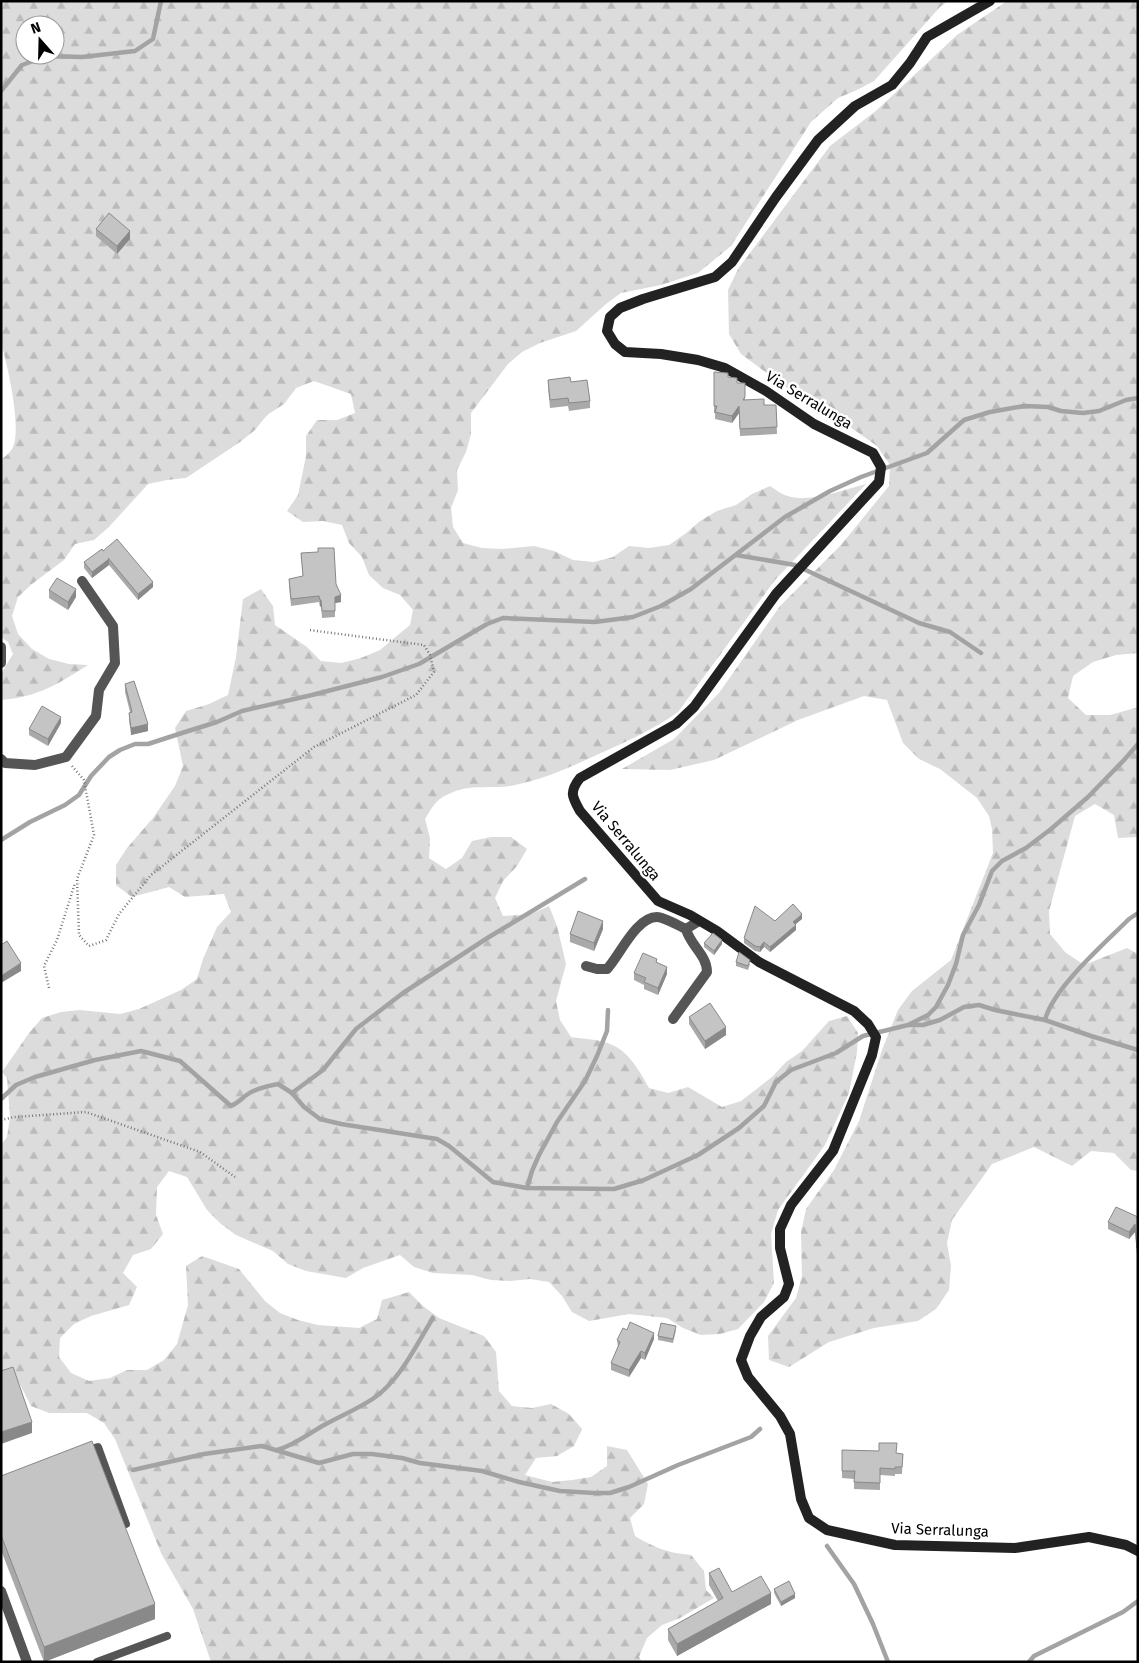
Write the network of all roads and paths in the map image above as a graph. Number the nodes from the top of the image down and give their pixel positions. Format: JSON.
{"nodes":[{"id":1,"x":990,"y":1,"type":"edge"},
{"id":2,"x":82,"y":582,"type":"dead end"},
{"id":3,"x":309,"y":630,"type":"dead end"},
{"id":4,"x":1,"y":647,"type":"edge"},
{"id":5,"x":1,"y":663,"type":"edge"},
{"id":6,"x":66,"y":757,"type":"junction"},
{"id":7,"x":1,"y":759,"type":"edge"},
{"id":8,"x":77,"y":879,"type":"junction"},
{"id":9,"x":700,"y":921,"type":"junction"},
{"id":10,"x":686,"y":929,"type":"junction"},
{"id":11,"x":586,"y":966,"type":"dead end"},
{"id":12,"x":49,"y":988,"type":"dead end"},
{"id":13,"x":673,"y":1019,"type":"dead end"},
{"id":14,"x":1,"y":1120,"type":"edge"},
{"id":15,"x":235,"y":1177,"type":"dead end"},
{"id":16,"x":80,"y":1452,"type":"edge"},
{"id":17,"x":126,"y":1524,"type":"edge"},
{"id":18,"x":1138,"y":1551,"type":"edge"},
{"id":19,"x":1,"y":1591,"type":"edge"},
{"id":20,"x":167,"y":1636,"type":"dead end"},
{"id":21,"x":27,"y":1662,"type":"edge"},
{"id":22,"x":97,"y":1662,"type":"edge"}],
"edges":[{"from":1,"to":9,"type":"street","name":"Via Serralunga"},
{"from":2,"to":6,"type":"street"},
{"from":3,"to":8,"type":"path"},
{"from":4,"to":5,"type":"street"},
{"from":6,"to":7,"type":"street"},
{"from":6,"to":8,"type":"path"},
{"from":8,"to":12,"type":"path"},
{"from":9,"to":10,"type":"street"},
{"from":9,"to":18,"type":"street","name":"Via Serralunga"},
{"from":10,"to":11,"type":"street"},
{"from":10,"to":13,"type":"street"},
{"from":14,"to":15,"type":"path"},
{"from":16,"to":17,"type":"lane"},
{"from":19,"to":21,"type":"street"},
{"from":20,"to":22,"type":"lane"}]}
